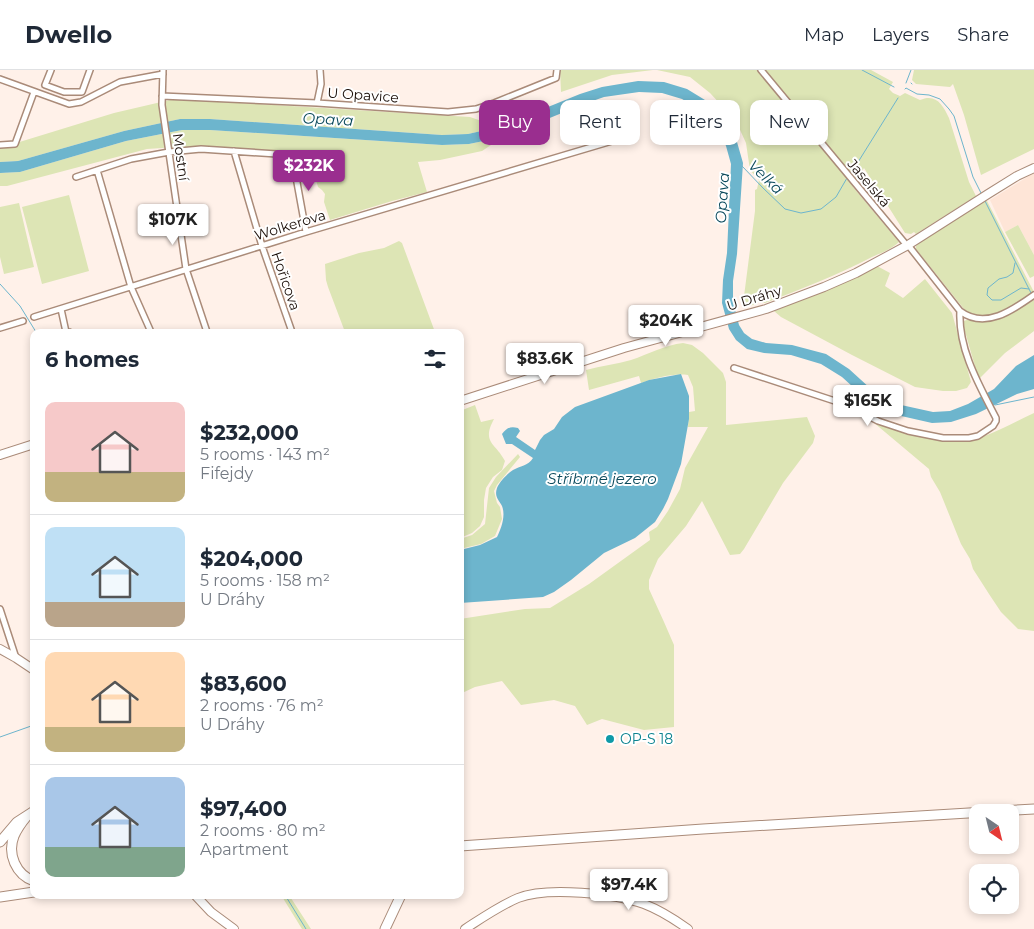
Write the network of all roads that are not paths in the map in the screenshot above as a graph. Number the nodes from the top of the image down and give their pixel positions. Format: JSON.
{"nodes":[{"id":1,"x":51,"y":70,"type":"edge"},
{"id":2,"x":90,"y":70,"type":"edge"},
{"id":3,"x":320,"y":70,"type":"edge"},
{"id":4,"x":557,"y":70,"type":"edge"},
{"id":5,"x":760,"y":70,"type":"edge"},
{"id":6,"x":163,"y":72,"type":"edge"},
{"id":7,"x":0,"y":79,"type":"edge"},
{"id":8,"x":34,"y":92,"type":"junction"},
{"id":9,"x":162,"y":96,"type":"junction"},
{"id":10,"x":318,"y":104,"type":"junction"},
{"id":11,"x":0,"y":145,"type":"edge"},
{"id":12,"x":599,"y":145,"type":"edge"},
{"id":13,"x":169,"y":149,"type":"junction"},
{"id":14,"x":234,"y":151,"type":"junction"},
{"id":15,"x":1034,"y":168,"type":"edge"},
{"id":16,"x":97,"y":170,"type":"junction"},
{"id":17,"x":76,"y":177,"type":"dead end"},
{"id":18,"x":306,"y":232,"type":"junction"},
{"id":19,"x":906,"y":244,"type":"junction"},
{"id":20,"x":262,"y":246,"type":"junction"},
{"id":21,"x":186,"y":269,"type":"junction"},
{"id":22,"x":131,"y":287,"type":"junction"},
{"id":23,"x":1032,"y":296,"type":"edge"},
{"id":24,"x":61,"y":309,"type":"junction"},
{"id":25,"x":960,"y":311,"type":"junction"},
{"id":26,"x":34,"y":317,"type":"dead end"},
{"id":27,"x":23,"y":321,"type":"dead end"},
{"id":28,"x":0,"y":328,"type":"edge"},
{"id":29,"x":65,"y":329,"type":"edge"},
{"id":30,"x":150,"y":329,"type":"edge"},
{"id":31,"x":206,"y":329,"type":"edge"},
{"id":32,"x":291,"y":329,"type":"edge"},
{"id":33,"x":734,"y":368,"type":"dead end"},
{"id":34,"x":464,"y":399,"type":"edge"},
{"id":35,"x":30,"y":445,"type":"edge"},
{"id":36,"x":0,"y":455,"type":"edge"},
{"id":37,"x":0,"y":609,"type":"edge"},
{"id":38,"x":0,"y":649,"type":"edge"},
{"id":39,"x":16,"y":658,"type":"junction"},
{"id":40,"x":30,"y":667,"type":"edge"},
{"id":41,"x":1034,"y":809,"type":"edge"},
{"id":42,"x":30,"y":814,"type":"edge"},
{"id":43,"x":0,"y":842,"type":"edge"},
{"id":44,"x":464,"y":845,"type":"edge"},
{"id":45,"x":30,"y":880,"type":"edge"},
{"id":46,"x":30,"y":893,"type":"edge"},
{"id":47,"x":0,"y":897,"type":"edge"},
{"id":48,"x":199,"y":899,"type":"edge"},
{"id":49,"x":394,"y":899,"type":"edge"},
{"id":50,"x":399,"y":899,"type":"edge"},
{"id":51,"x":393,"y":911,"type":"junction"},
{"id":52,"x":386,"y":928,"type":"edge"},
{"id":53,"x":234,"y":929,"type":"edge"},
{"id":54,"x":465,"y":929,"type":"edge"},
{"id":55,"x":688,"y":929,"type":"edge"}],
"edges":[{"from":1,"to":2,"type":"street"},
{"from":3,"to":10,"type":"street"},
{"from":4,"to":10,"type":"street","name":"U Opavice"},
{"from":5,"to":19,"type":"street","name":"Jaselská"},
{"from":6,"to":8,"type":"street"},
{"from":6,"to":9,"type":"street","name":"Mostní"},
{"from":7,"to":8,"type":"street"},
{"from":8,"to":11,"type":"street"},
{"from":9,"to":10,"type":"street","name":"U Opavice"},
{"from":9,"to":13,"type":"street","name":"Mostní"},
{"from":12,"to":18,"type":"street","name":"Wolkerova"},
{"from":13,"to":14,"type":"street"},
{"from":13,"to":16,"type":"street"},
{"from":13,"to":21,"type":"street","name":"Mostní"},
{"from":14,"to":18,"type":"street"},
{"from":14,"to":20,"type":"street","name":"Hořicova"},
{"from":15,"to":19,"type":"street","name":"U Dráhy"},
{"from":16,"to":17,"type":"street"},
{"from":16,"to":22,"type":"street"},
{"from":18,"to":20,"type":"street","name":"Wolkerova"},
{"from":19,"to":25,"type":"street","name":"Jaselská"},
{"from":19,"to":34,"type":"street","name":"U Dráhy"},
{"from":20,"to":21,"type":"street","name":"Wolkerova"},
{"from":20,"to":32,"type":"street","name":"Hořicova"},
{"from":21,"to":22,"type":"street","name":"Wolkerova"},
{"from":21,"to":31,"type":"street","name":"Mostní"},
{"from":22,"to":24,"type":"street","name":"Wolkerova"},
{"from":22,"to":30,"type":"street"},
{"from":23,"to":25,"type":"street"},
{"from":24,"to":26,"type":"street","name":"Wolkerova"},
{"from":24,"to":29,"type":"street"},
{"from":25,"to":33,"type":"street"},
{"from":27,"to":28,"type":"street"},
{"from":35,"to":36,"type":"street"},
{"from":37,"to":39,"type":"street"},
{"from":38,"to":39,"type":"street"},
{"from":39,"to":40,"type":"street"},
{"from":41,"to":44,"type":"main road"},
{"from":42,"to":43,"type":"main road"},
{"from":42,"to":45,"type":"main road"},
{"from":46,"to":47,"type":"main road"},
{"from":48,"to":53,"type":"street"},
{"from":49,"to":51,"type":"main road"},
{"from":50,"to":51,"type":"main road"},
{"from":51,"to":52,"type":"main road"},
{"from":54,"to":55,"type":"street"}]}
